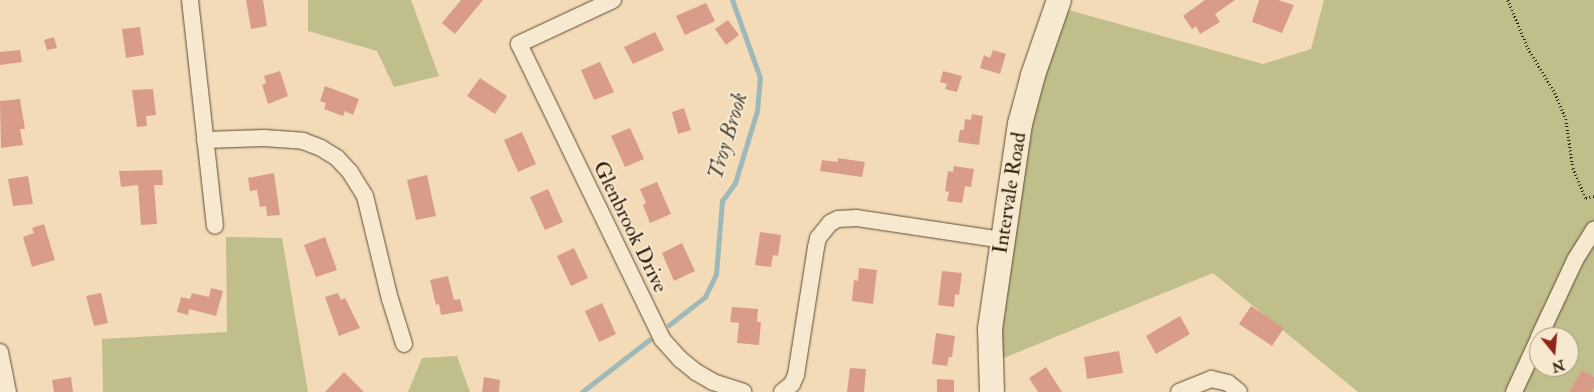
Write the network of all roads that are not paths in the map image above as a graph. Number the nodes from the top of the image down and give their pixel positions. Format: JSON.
{"nodes":[{"id":1,"x":190,"y":0,"type":"edge"},
{"id":2,"x":613,"y":0,"type":"edge"},
{"id":3,"x":1059,"y":0,"type":"edge"},
{"id":4,"x":205,"y":140,"type":"junction"},
{"id":5,"x":215,"y":226,"type":"dead end"},
{"id":6,"x":1594,"y":229,"type":"edge"},
{"id":7,"x":1002,"y":240,"type":"junction"},
{"id":8,"x":1544,"y":327,"type":"edge"},
{"id":9,"x":404,"y":344,"type":"dead end"},
{"id":10,"x":0,"y":352,"type":"edge"},
{"id":11,"x":1529,"y":359,"type":"edge"},
{"id":12,"x":8,"y":392,"type":"edge"},
{"id":13,"x":743,"y":392,"type":"edge"},
{"id":14,"x":782,"y":392,"type":"edge"},
{"id":15,"x":992,"y":392,"type":"edge"},
{"id":16,"x":1179,"y":392,"type":"edge"},
{"id":17,"x":1239,"y":392,"type":"edge"},
{"id":18,"x":1514,"y":392,"type":"edge"}],
"edges":[{"from":1,"to":4,"type":"street"},
{"from":2,"to":13,"type":"street","name":"Glenbrook Drive"},
{"from":3,"to":7,"type":"street","name":"Intervale Road"},
{"from":4,"to":5,"type":"street"},
{"from":4,"to":9,"type":"street"},
{"from":6,"to":8,"type":"street"},
{"from":7,"to":14,"type":"street"},
{"from":7,"to":15,"type":"street","name":"Intervale Road"},
{"from":10,"to":12,"type":"street"},
{"from":11,"to":18,"type":"street"},
{"from":16,"to":17,"type":"street"}]}
